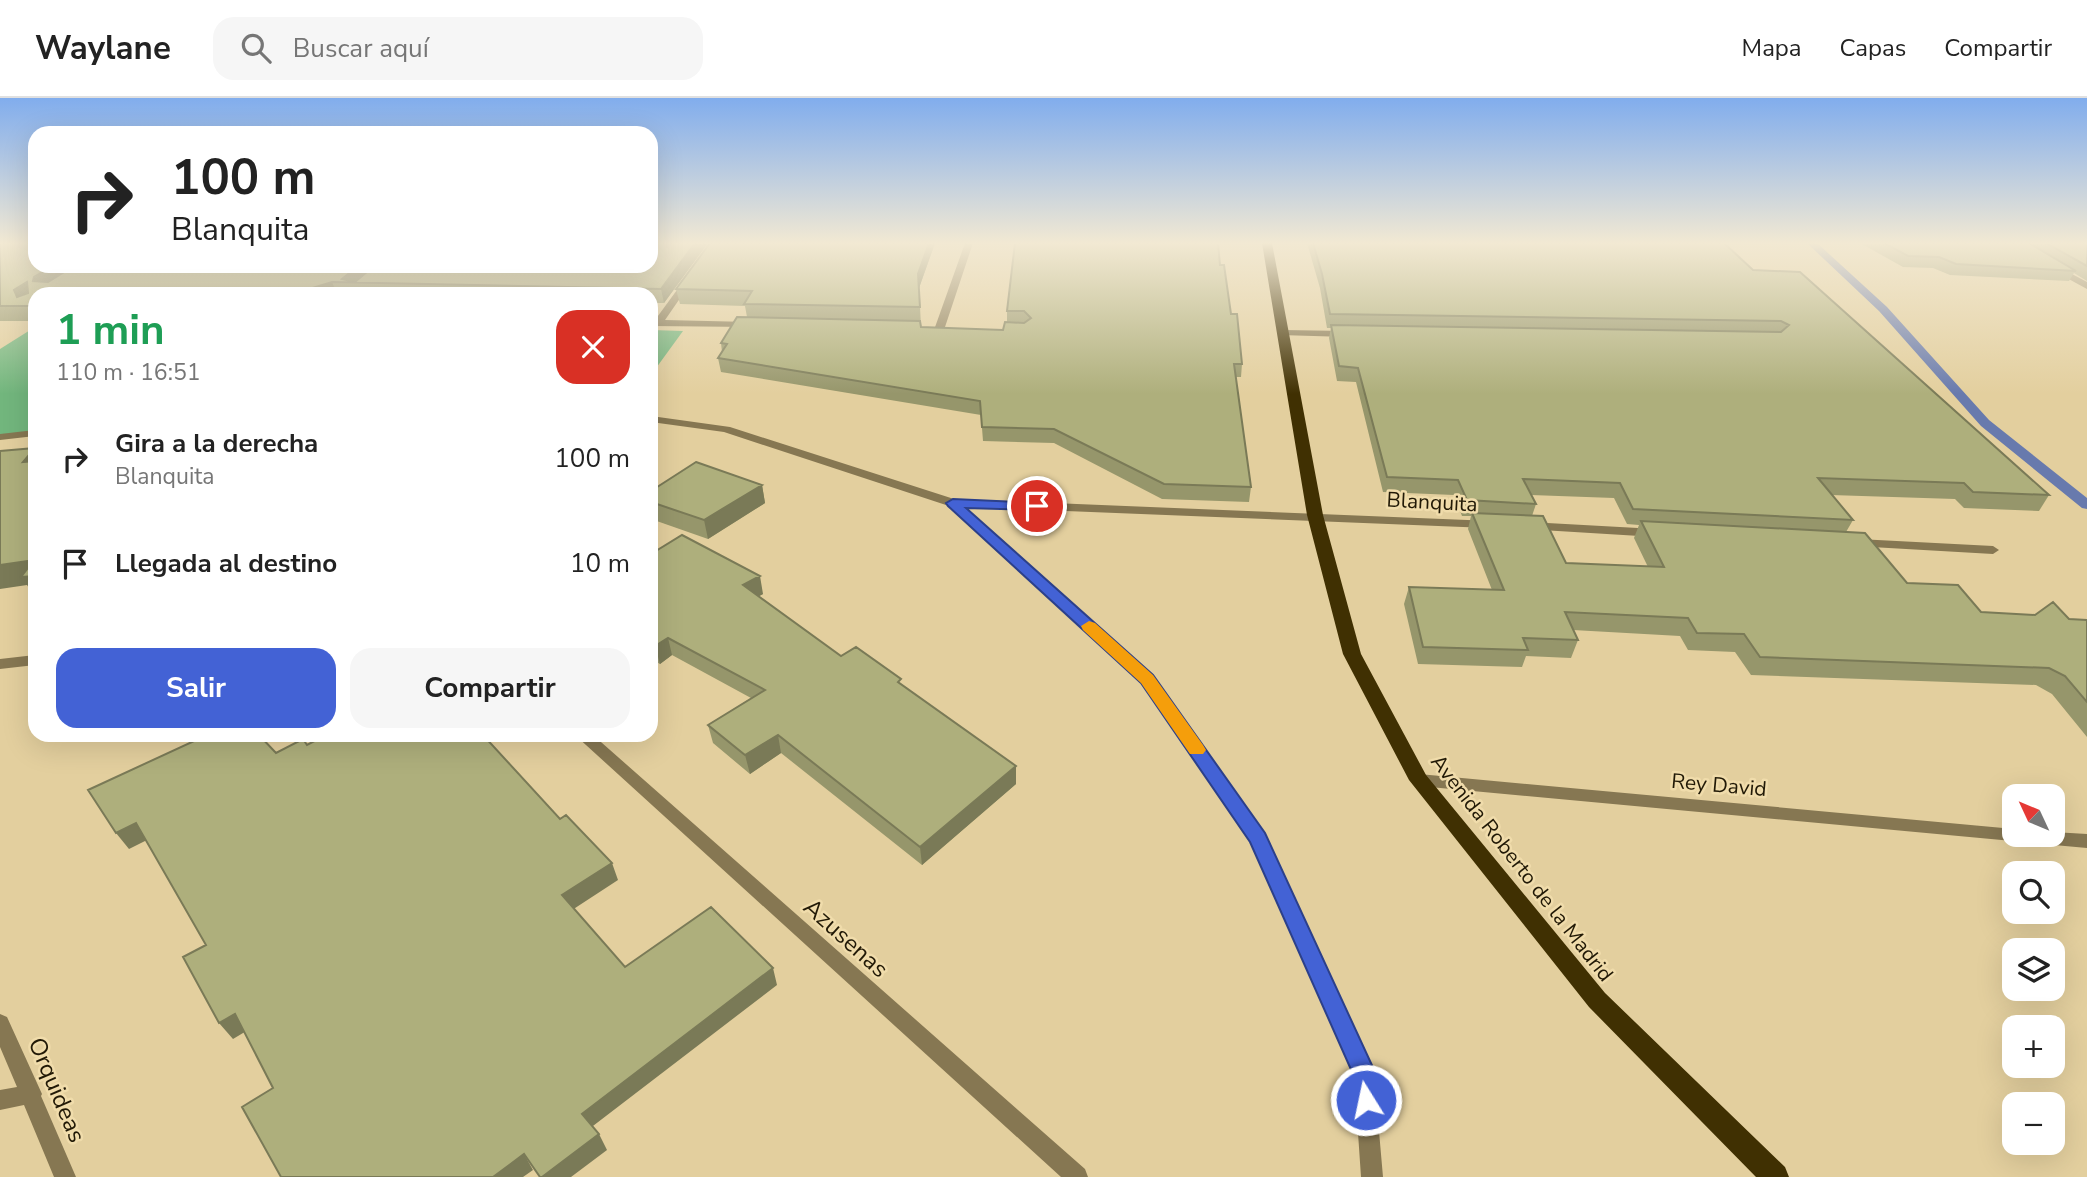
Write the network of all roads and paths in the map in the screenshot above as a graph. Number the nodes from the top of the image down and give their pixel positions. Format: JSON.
{"nodes":[{"id":1,"x":678,"y":293,"type":"edge"},
{"id":2,"x":952,"y":293,"type":"edge"},
{"id":3,"x":1276,"y":293,"type":"edge"},
{"id":4,"x":658,"y":318,"type":"edge"},
{"id":5,"x":658,"y":323,"type":"edge"},
{"id":6,"x":765,"y":326,"type":"edge"},
{"id":7,"x":925,"y":329,"type":"edge"},
{"id":8,"x":939,"y":330,"type":"junction"},
{"id":9,"x":951,"y":330,"type":"edge"},
{"id":10,"x":1283,"y":333,"type":"junction"},
{"id":11,"x":1365,"y":334,"type":"edge"},
{"id":12,"x":658,"y":420,"type":"edge"},
{"id":13,"x":28,"y":434,"type":"edge"},
{"id":14,"x":0,"y":437,"type":"edge"},
{"id":15,"x":953,"y":503,"type":"junction"},
{"id":16,"x":1315,"y":515,"type":"junction"},
{"id":17,"x":1675,"y":534,"type":"edge"},
{"id":18,"x":1841,"y":542,"type":"edge"},
{"id":19,"x":1993,"y":550,"type":"dead end"},
{"id":20,"x":28,"y":661,"type":"edge"},
{"id":21,"x":0,"y":664,"type":"edge"},
{"id":22,"x":591,"y":742,"type":"edge"},
{"id":23,"x":1419,"y":780,"type":"junction"},
{"id":24,"x":2002,"y":834,"type":"edge"},
{"id":25,"x":2065,"y":839,"type":"edge"},
{"id":26,"x":2087,"y":841,"type":"edge"},
{"id":27,"x":0,"y":1023,"type":"edge"},
{"id":28,"x":32,"y":1094,"type":"junction"},
{"id":29,"x":0,"y":1100,"type":"edge"},
{"id":30,"x":65,"y":1177,"type":"edge"},
{"id":31,"x":1077,"y":1177,"type":"edge"},
{"id":32,"x":1373,"y":1177,"type":"edge"},
{"id":33,"x":1775,"y":1177,"type":"edge"}],
"edges":[{"from":1,"to":4,"type":"street"},
{"from":2,"to":8,"type":"street"},
{"from":3,"to":10,"type":"main road","name":"Avenida Roberto de la Madrid"},
{"from":5,"to":6,"type":"street"},
{"from":7,"to":8,"type":"street"},
{"from":8,"to":9,"type":"street"},
{"from":10,"to":11,"type":"street"},
{"from":10,"to":16,"type":"main road","name":"Avenida Roberto de la Madrid"},
{"from":12,"to":15,"type":"street"},
{"from":13,"to":14,"type":"street"},
{"from":15,"to":16,"type":"street","name":"Blanquita"},
{"from":15,"to":32,"type":"street"},
{"from":16,"to":17,"type":"street","name":"Blanquita"},
{"from":16,"to":23,"type":"main road","name":"Avenida Roberto de la Madrid"},
{"from":18,"to":19,"type":"street"},
{"from":20,"to":21,"type":"street"},
{"from":22,"to":31,"type":"street","name":"Azusenas"},
{"from":23,"to":24,"type":"street","name":"Rey David"},
{"from":23,"to":33,"type":"main road","name":"Avenida Roberto de la Madrid"},
{"from":25,"to":26,"type":"street","name":"Rey David"},
{"from":27,"to":28,"type":"street","name":"Orquideas"},
{"from":28,"to":29,"type":"street"},
{"from":28,"to":30,"type":"street","name":"Orquideas"}]}
